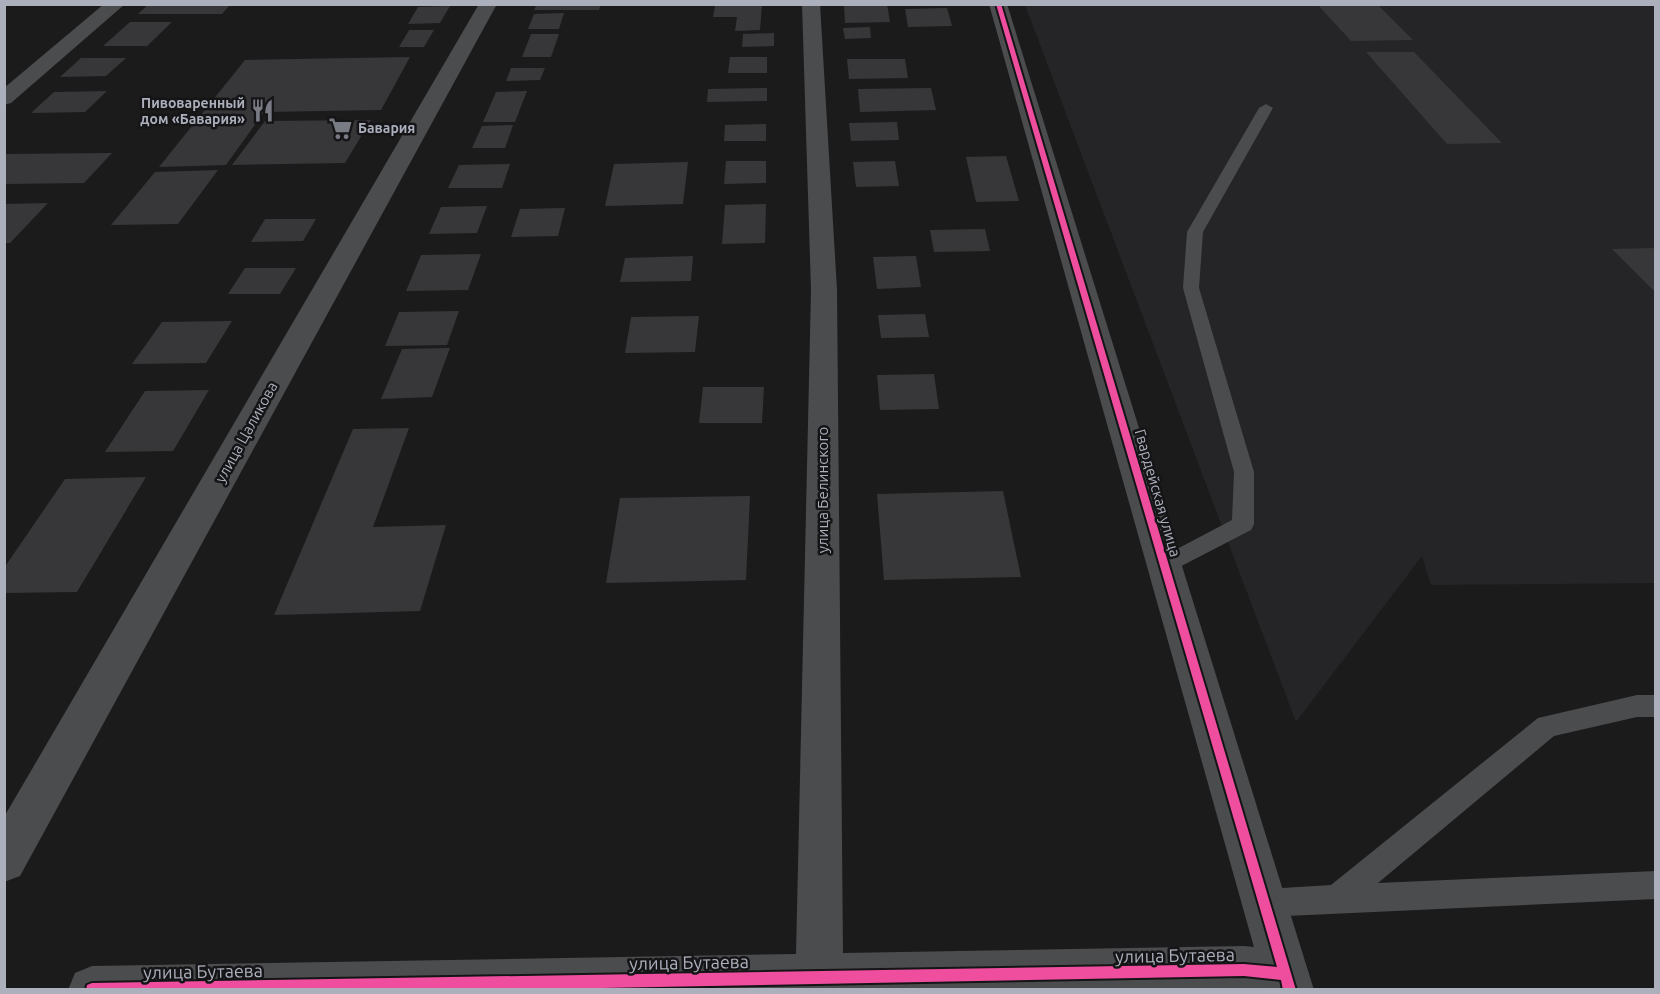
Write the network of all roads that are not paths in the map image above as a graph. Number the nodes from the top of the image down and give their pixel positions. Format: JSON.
{"nodes":[{"id":1,"x":117,"y":4,"type":"edge"},
{"id":2,"x":488,"y":4,"type":"edge"},
{"id":3,"x":812,"y":4,"type":"edge"},
{"id":4,"x":998,"y":4,"type":"edge"},
{"id":5,"x":4,"y":99,"type":"edge"},
{"id":6,"x":1266,"y":108,"type":"dead end"},
{"id":7,"x":1164,"y":566,"type":"junction"},
{"id":8,"x":1656,"y":706,"type":"edge"},
{"id":9,"x":4,"y":860,"type":"edge"},
{"id":10,"x":1656,"y":885,"type":"edge"},
{"id":11,"x":1335,"y":901,"type":"junction"},
{"id":12,"x":1264,"y":903,"type":"junction"},
{"id":13,"x":819,"y":976,"type":"junction"},
{"id":14,"x":1287,"y":982,"type":"edge"},
{"id":15,"x":359,"y":987,"type":"edge"},
{"id":16,"x":92,"y":990,"type":"edge"}],
"edges":[{"from":1,"to":5,"type":"street"},
{"from":2,"to":9,"type":"street","name":"улица Цаликова"},
{"from":3,"to":13,"type":"street","name":"улица Белинского"},
{"from":4,"to":7,"type":"street","name":"Гвардейская улица"},
{"from":6,"to":7,"type":"lane"},
{"from":7,"to":12,"type":"street","name":"Гвардейская улица"},
{"from":8,"to":11,"type":"lane"},
{"from":10,"to":11,"type":"lane"},
{"from":11,"to":12,"type":"lane"},
{"from":12,"to":14,"type":"street","name":"Гвардейская улица"},
{"from":13,"to":14,"type":"street","name":"улица Бутаева"},
{"from":13,"to":15,"type":"street","name":"улица Бутаева"},
{"from":15,"to":16,"type":"street","name":"улица Бутаева"}]}
